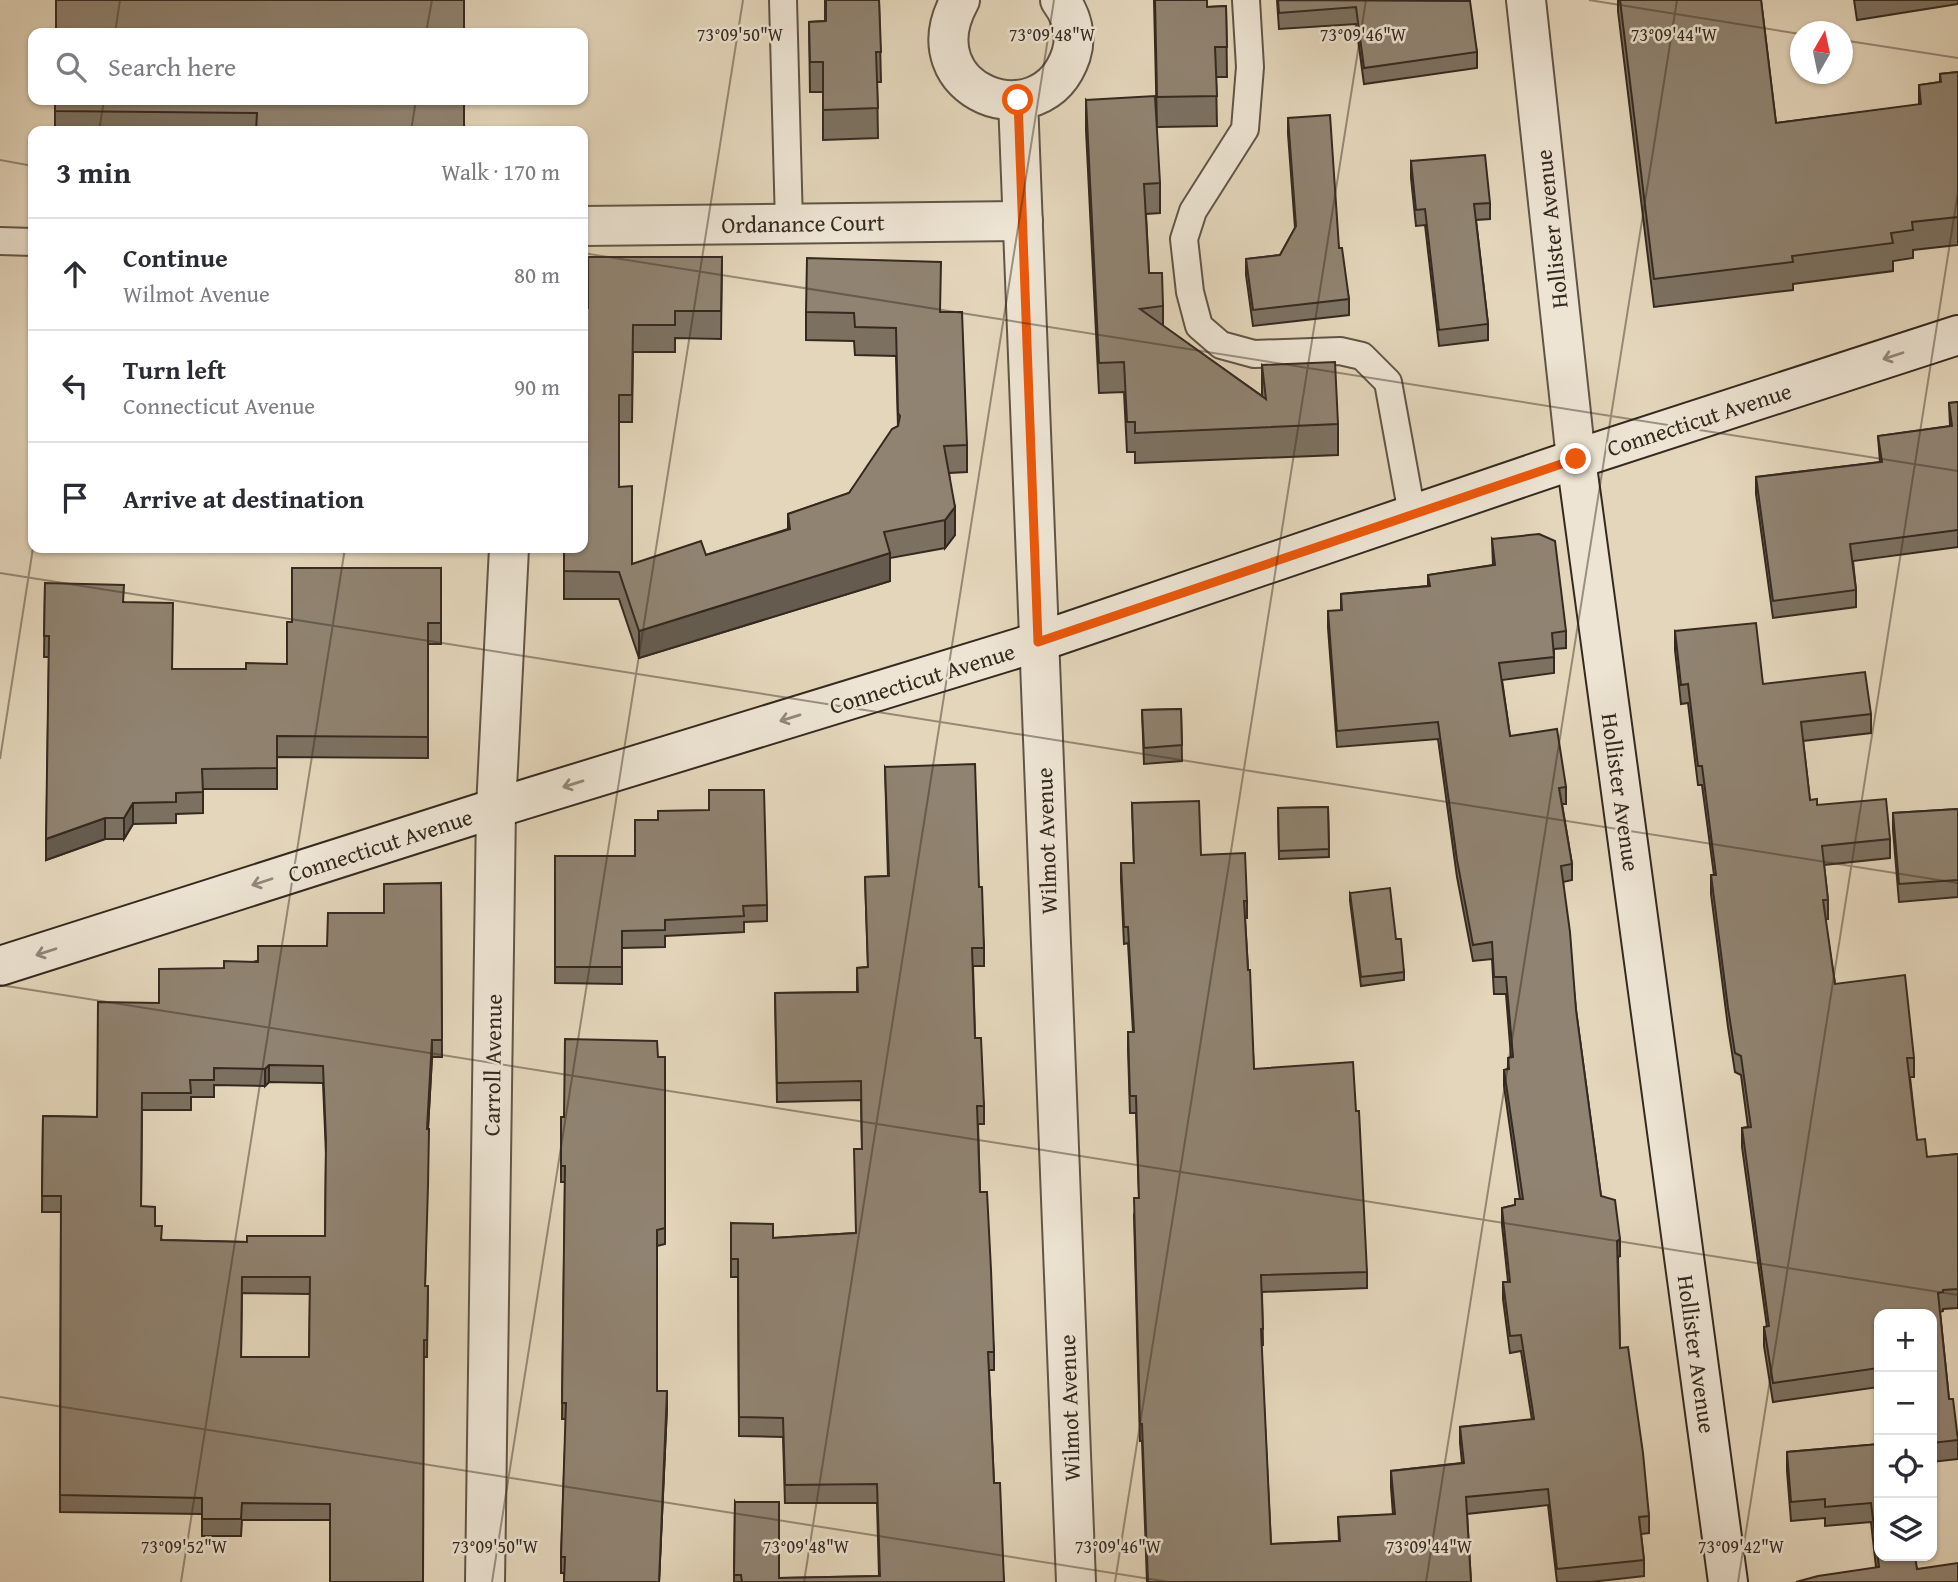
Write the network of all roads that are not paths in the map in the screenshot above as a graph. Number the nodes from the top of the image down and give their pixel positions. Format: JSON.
{"nodes":[{"id":1,"x":783,"y":0,"type":"edge"},
{"id":2,"x":960,"y":0,"type":"edge"},
{"id":3,"x":1060,"y":0,"type":"edge"},
{"id":4,"x":1246,"y":0,"type":"edge"},
{"id":5,"x":1526,"y":0,"type":"edge"},
{"id":6,"x":1018,"y":100,"type":"junction"},
{"id":7,"x":1023,"y":221,"type":"junction"},
{"id":8,"x":789,"y":224,"type":"junction"},
{"id":9,"x":588,"y":226,"type":"edge"},
{"id":10,"x":0,"y":241,"type":"edge"},
{"id":11,"x":28,"y":242,"type":"edge"},
{"id":12,"x":1958,"y":335,"type":"edge"},
{"id":13,"x":1576,"y":459,"type":"junction"},
{"id":14,"x":1412,"y":514,"type":"junction"},
{"id":15,"x":509,"y":553,"type":"edge"},
{"id":16,"x":1038,"y":642,"type":"junction"},
{"id":17,"x":496,"y":808,"type":"junction"},
{"id":18,"x":0,"y":967,"type":"edge"},
{"id":19,"x":485,"y":1582,"type":"edge"},
{"id":20,"x":1076,"y":1582,"type":"edge"},
{"id":21,"x":1728,"y":1582,"type":"edge"}],
"edges":[{"from":1,"to":8,"type":"lane"},
{"from":2,"to":6,"type":"street"},
{"from":3,"to":6,"type":"street"},
{"from":4,"to":14,"type":"lane"},
{"from":5,"to":13,"type":"street","name":"Hollister Avenue"},
{"from":6,"to":7,"type":"street","name":"Wilmot Avenue"},
{"from":7,"to":8,"type":"street","name":"Ordanance Court"},
{"from":7,"to":16,"type":"street","name":"Wilmot Avenue"},
{"from":8,"to":9,"type":"street","name":"Ordanance Court"},
{"from":10,"to":11,"type":"lane"},
{"from":12,"to":13,"type":"street","name":"Connecticut Avenue","one_way":true},
{"from":13,"to":14,"type":"street","name":"Connecticut Avenue"},
{"from":13,"to":21,"type":"street","name":"Hollister Avenue"},
{"from":14,"to":16,"type":"street","name":"Connecticut Avenue"},
{"from":15,"to":17,"type":"street","name":"Carroll Avenue"},
{"from":16,"to":17,"type":"street","name":"Connecticut Avenue","one_way":true},
{"from":16,"to":20,"type":"street","name":"Wilmot Avenue"},
{"from":17,"to":18,"type":"street","name":"Connecticut Avenue","one_way":true},
{"from":17,"to":19,"type":"street","name":"Carroll Avenue"}]}
